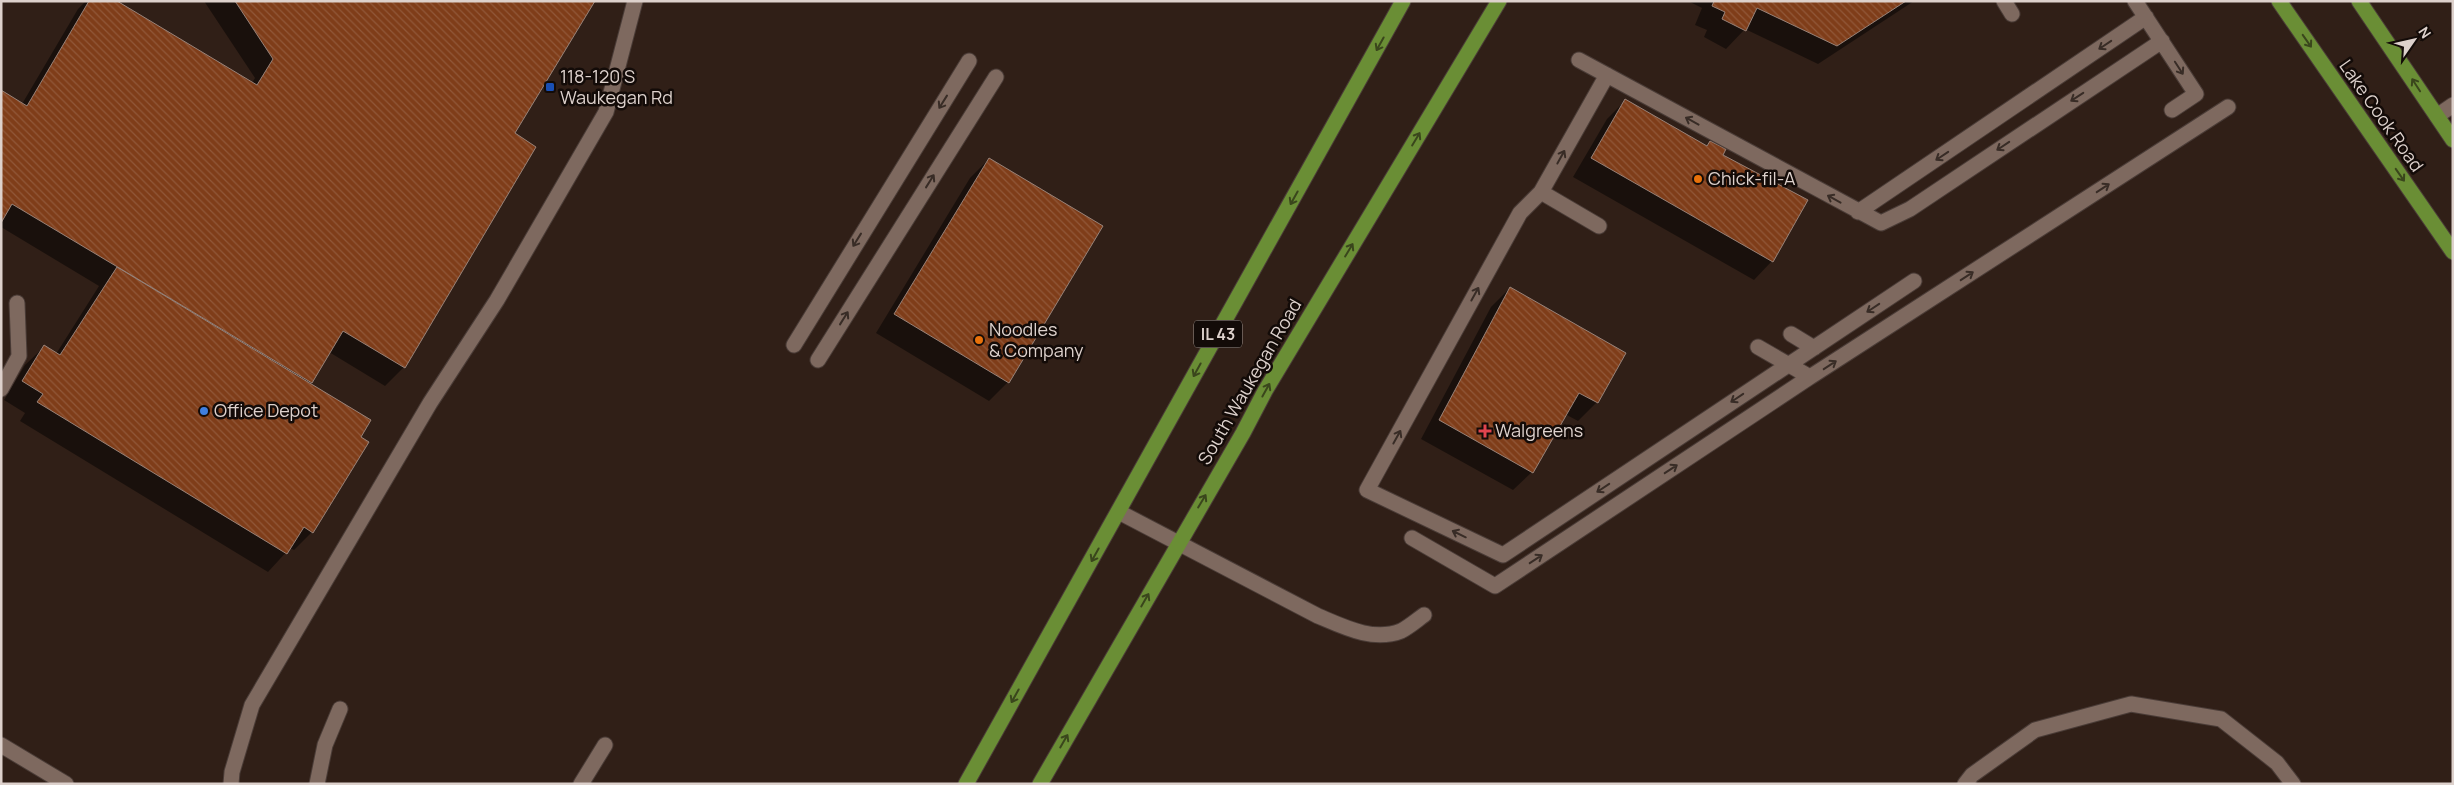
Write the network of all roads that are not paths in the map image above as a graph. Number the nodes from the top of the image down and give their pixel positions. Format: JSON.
{"nodes":[{"id":1,"x":636,"y":1,"type":"edge"},
{"id":2,"x":1403,"y":1,"type":"edge"},
{"id":3,"x":1498,"y":1,"type":"edge"},
{"id":4,"x":2004,"y":1,"type":"edge"},
{"id":5,"x":2135,"y":1,"type":"edge"},
{"id":6,"x":2280,"y":1,"type":"edge"},
{"id":7,"x":2358,"y":1,"type":"edge"},
{"id":8,"x":2012,"y":14,"type":"dead end"},
{"id":9,"x":2146,"y":17,"type":"junction"},
{"id":10,"x":2162,"y":41,"type":"junction"},
{"id":11,"x":1579,"y":60,"type":"dead end"},
{"id":12,"x":969,"y":61,"type":"dead end"},
{"id":13,"x":1607,"y":75,"type":"junction"},
{"id":14,"x":996,"y":77,"type":"dead end"},
{"id":15,"x":2453,"y":105,"type":"edge"},
{"id":16,"x":2228,"y":107,"type":"dead end"},
{"id":17,"x":2172,"y":110,"type":"dead end"},
{"id":18,"x":2437,"y":116,"type":"junction"},
{"id":19,"x":2453,"y":140,"type":"edge"},
{"id":20,"x":1541,"y":192,"type":"junction"},
{"id":21,"x":1858,"y":212,"type":"junction"},
{"id":22,"x":1599,"y":226,"type":"dead end"},
{"id":23,"x":2453,"y":252,"type":"edge"},
{"id":24,"x":1914,"y":281,"type":"dead end"},
{"id":25,"x":16,"y":303,"type":"dead end"},
{"id":26,"x":1791,"y":334,"type":"dead end"},
{"id":27,"x":794,"y":345,"type":"dead end"},
{"id":28,"x":1758,"y":347,"type":"dead end"},
{"id":29,"x":1814,"y":348,"type":"junction"},
{"id":30,"x":818,"y":360,"type":"dead end"},
{"id":31,"x":1788,"y":364,"type":"junction"},
{"id":32,"x":1810,"y":378,"type":"junction"},
{"id":33,"x":1,"y":389,"type":"edge"},
{"id":34,"x":1118,"y":512,"type":"junction"},
{"id":35,"x":1412,"y":538,"type":"dead end"},
{"id":36,"x":1178,"y":543,"type":"junction"},
{"id":37,"x":1424,"y":615,"type":"dead end"},
{"id":38,"x":340,"y":709,"type":"dead end"},
{"id":39,"x":1,"y":745,"type":"edge"},
{"id":40,"x":605,"y":745,"type":"dead end"},
{"id":41,"x":66,"y":784,"type":"edge"},
{"id":42,"x":231,"y":784,"type":"edge"},
{"id":43,"x":317,"y":784,"type":"edge"},
{"id":44,"x":581,"y":784,"type":"edge"},
{"id":45,"x":966,"y":784,"type":"edge"},
{"id":46,"x":1040,"y":784,"type":"edge"},
{"id":47,"x":1965,"y":784,"type":"edge"},
{"id":48,"x":2293,"y":784,"type":"edge"}],
"edges":[{"from":1,"to":42,"type":"street"},
{"from":2,"to":34,"type":"main road","number":"IL 43","one_way":true},
{"from":36,"to":3,"type":"main road","name":"South Waukegan Road","one_way":true},
{"from":4,"to":8,"type":"street"},
{"from":5,"to":9,"type":"street"},
{"from":6,"to":23,"type":"main road","name":"Lake Cook Road","one_way":true},
{"from":18,"to":7,"type":"main road","one_way":true},
{"from":9,"to":10,"type":"street"},
{"from":9,"to":21,"type":"street","one_way":true},
{"from":10,"to":17,"type":"street","one_way":true},
{"from":10,"to":21,"type":"street","one_way":true},
{"from":11,"to":13,"type":"street"},
{"from":12,"to":27,"type":"street","one_way":true},
{"from":20,"to":13,"type":"street","one_way":true},
{"from":21,"to":13,"type":"street","one_way":true},
{"from":30,"to":14,"type":"street","one_way":true},
{"from":15,"to":18,"type":"street"},
{"from":32,"to":16,"type":"street","one_way":true},
{"from":18,"to":19,"type":"main road"},
{"from":20,"to":22,"type":"street"},
{"from":31,"to":20,"type":"street","one_way":true},
{"from":24,"to":29,"type":"street","one_way":true},
{"from":25,"to":33,"type":"street"},
{"from":26,"to":29,"type":"street"},
{"from":28,"to":31,"type":"street"},
{"from":29,"to":31,"type":"street"},
{"from":31,"to":32,"type":"street"},
{"from":35,"to":32,"type":"street","one_way":true},
{"from":34,"to":36,"type":"street"},
{"from":34,"to":45,"type":"main road","number":"IL 43","one_way":true},
{"from":36,"to":37,"type":"street"},
{"from":46,"to":36,"type":"main road","name":"South Waukegan Road","one_way":true},
{"from":38,"to":43,"type":"street"},
{"from":39,"to":41,"type":"street"},
{"from":40,"to":44,"type":"street"},
{"from":47,"to":48,"type":"street"}]}
